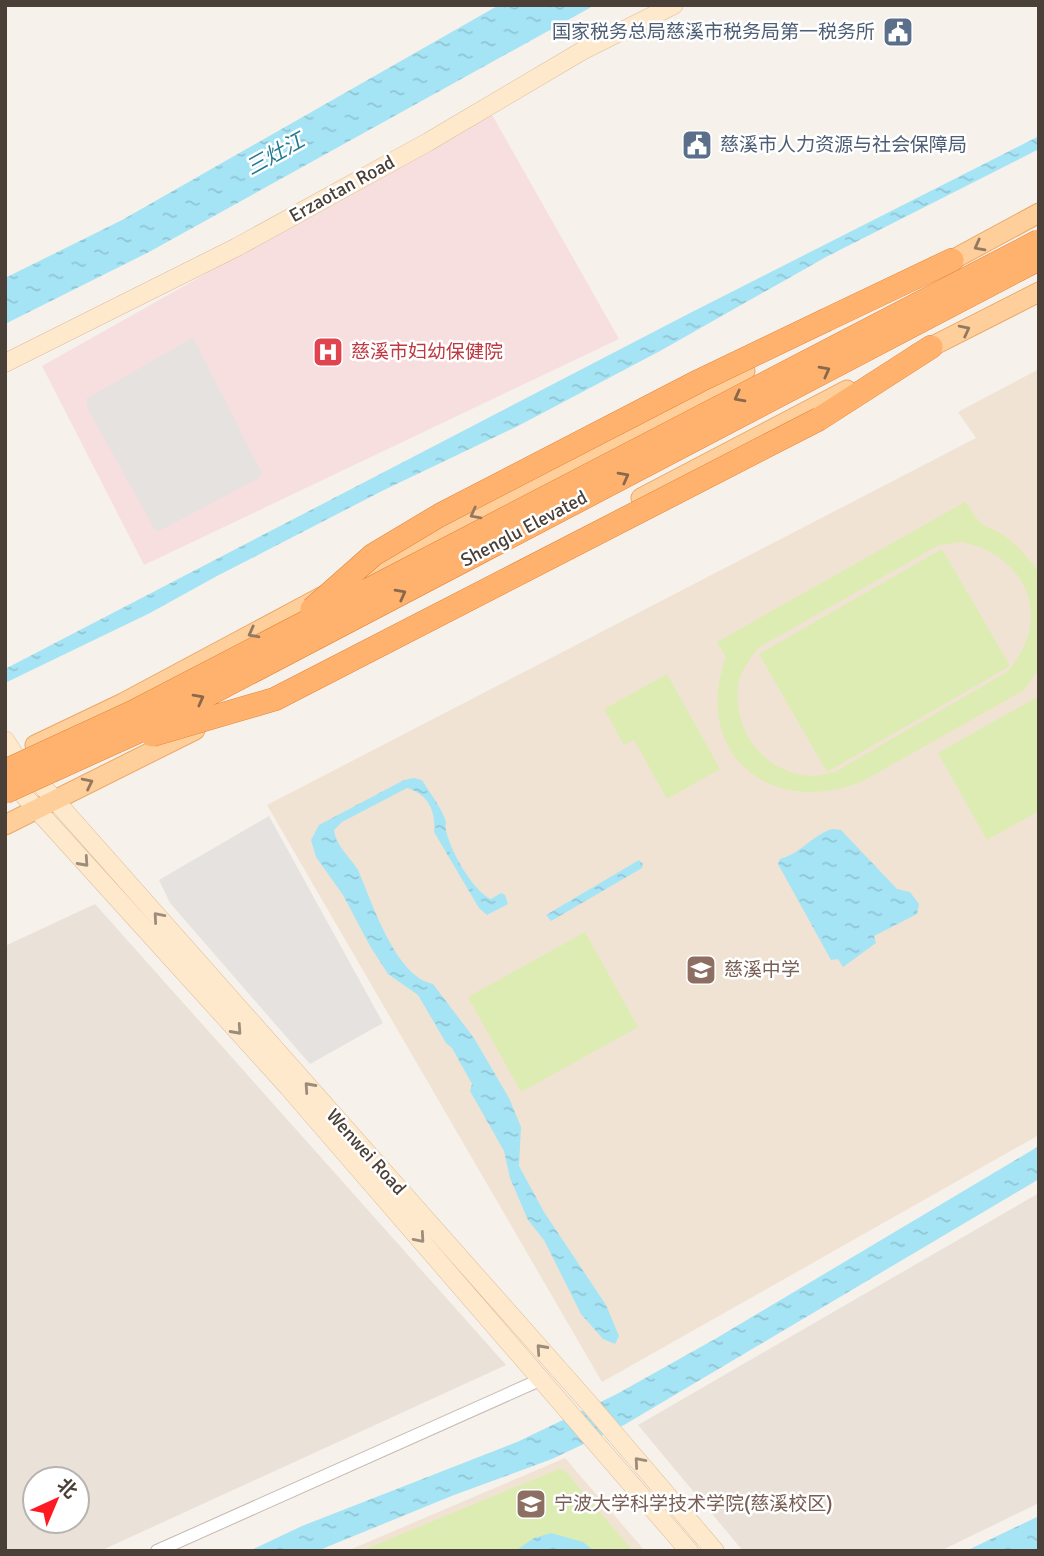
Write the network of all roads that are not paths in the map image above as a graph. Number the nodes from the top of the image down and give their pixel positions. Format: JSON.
{"nodes":[{"id":1,"x":674,"y":5,"type":"edge"},
{"id":2,"x":1039,"y":214,"type":"edge"},
{"id":3,"x":1039,"y":241,"type":"edge"},
{"id":4,"x":1039,"y":259,"type":"edge"},
{"id":5,"x":952,"y":260,"type":"junction"},
{"id":6,"x":1039,"y":292,"type":"edge"},
{"id":7,"x":930,"y":347,"type":"junction"},
{"id":8,"x":5,"y":363,"type":"edge"},
{"id":9,"x":285,"y":634,"type":"junction"},
{"id":10,"x":89,"y":754,"type":"junction"},
{"id":11,"x":7,"y":760,"type":"edge"},
{"id":12,"x":5,"y":792,"type":"edge"},
{"id":13,"x":46,"y":804,"type":"junction"},
{"id":14,"x":5,"y":825,"type":"edge"},
{"id":15,"x":542,"y":1380,"type":"junction"},
{"id":16,"x":157,"y":1551,"type":"edge"},
{"id":17,"x":689,"y":1551,"type":"edge"},
{"id":18,"x":715,"y":1551,"type":"edge"}],
"edges":[{"from":1,"to":8,"type":"main road","name":"Erzaotan Road"},
{"from":2,"to":5,"type":"main road","one_way":true},
{"from":3,"to":9,"type":"highway","name":"Shenglu Elevated","one_way":true,"bridge":true},
{"from":10,"to":4,"type":"highway","name":"Shenglu Elevated","one_way":true,"bridge":true},
{"from":5,"to":9,"type":"highway","bridge":true},
{"from":5,"to":11,"type":"main road","one_way":true},
{"from":7,"to":6,"type":"main road","one_way":true},
{"from":7,"to":10,"type":"highway","bridge":true},
{"from":13,"to":7,"type":"main road","one_way":true},
{"from":9,"to":11,"type":"highway","name":"Shenglu Elevated","bridge":true},
{"from":10,"to":12,"type":"highway","name":"Shenglu Elevated","bridge":true},
{"from":11,"to":13,"type":"main road","name":"Wenwei Road"},
{"from":13,"to":14,"type":"main road"},
{"from":13,"to":15,"type":"main road","name":"Wenwei Road","one_way":true},
{"from":18,"to":13,"type":"main road","name":"Wenwei Road","one_way":true},
{"from":15,"to":16,"type":"street"},
{"from":15,"to":17,"type":"main road","name":"Wenwei Road"}]}
